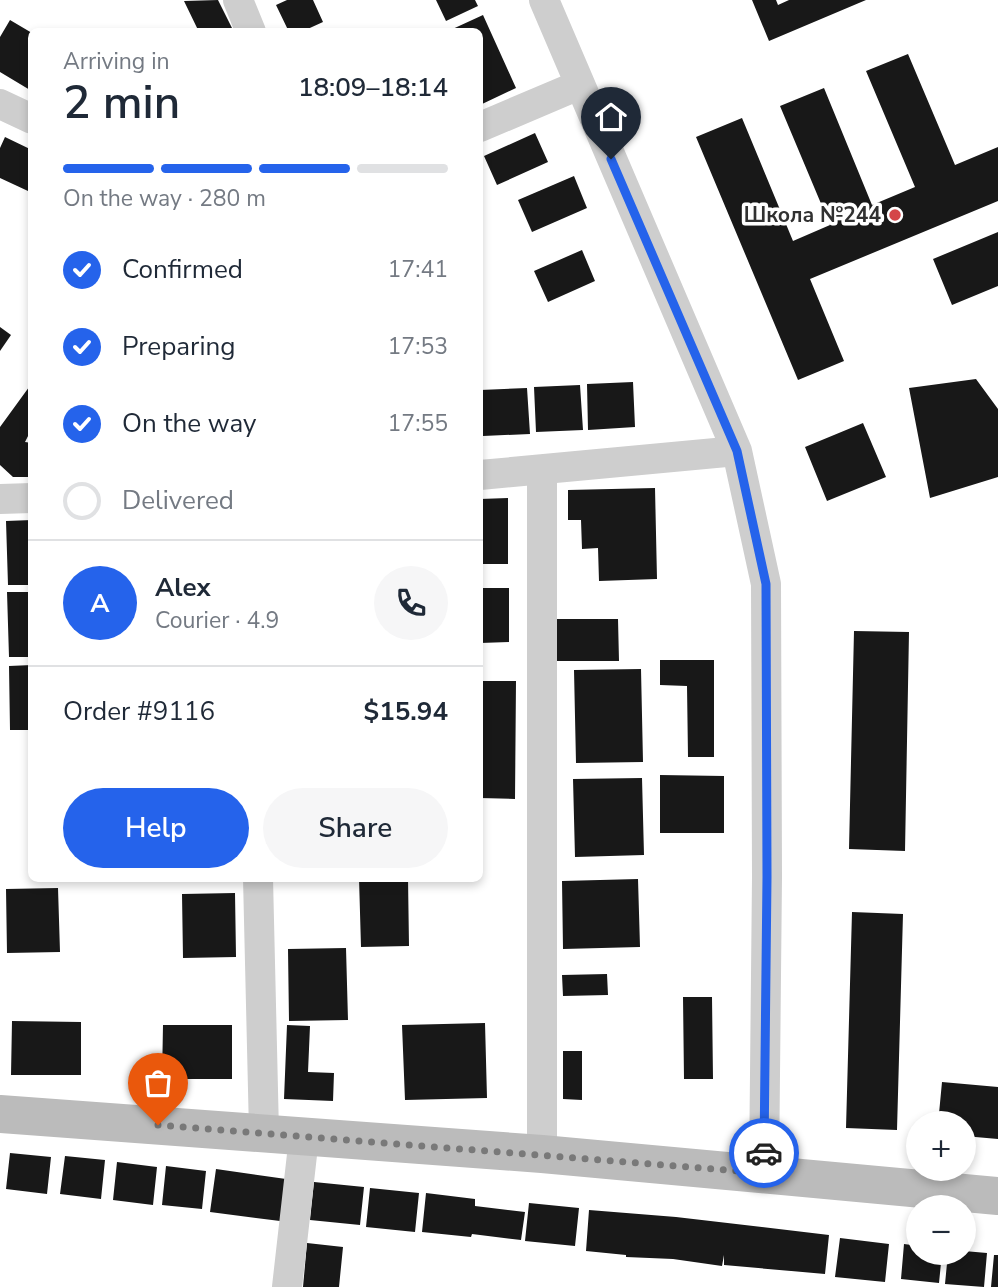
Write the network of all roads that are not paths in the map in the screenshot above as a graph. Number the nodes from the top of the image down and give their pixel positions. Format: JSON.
{"nodes":[{"id":1,"x":238,"y":0,"type":"edge"},
{"id":2,"x":544,"y":0,"type":"edge"},
{"id":3,"x":249,"y":28,"type":"edge"},
{"id":4,"x":579,"y":85,"type":"junction"},
{"id":5,"x":0,"y":104,"type":"edge"},
{"id":6,"x":28,"y":117,"type":"edge"},
{"id":7,"x":483,"y":126,"type":"edge"},
{"id":8,"x":737,"y":451,"type":"junction"},
{"id":9,"x":542,"y":471,"type":"junction"},
{"id":10,"x":483,"y":475,"type":"edge"},
{"id":11,"x":28,"y":498,"type":"edge"},
{"id":12,"x":0,"y":499,"type":"edge"},
{"id":13,"x":258,"y":882,"type":"edge"},
{"id":14,"x":0,"y":1114,"type":"edge"},
{"id":15,"x":264,"y":1132,"type":"junction"},
{"id":16,"x":304,"y":1136,"type":"junction"},
{"id":17,"x":541,"y":1154,"type":"junction"},
{"id":18,"x":764,"y":1173,"type":"junction"},
{"id":19,"x":998,"y":1196,"type":"edge"},
{"id":20,"x":287,"y":1287,"type":"edge"}],
"edges":[{"from":1,"to":3,"type":"street"},
{"from":2,"to":4,"type":"street"},
{"from":4,"to":7,"type":"street"},
{"from":4,"to":8,"type":"street"},
{"from":5,"to":6,"type":"street"},
{"from":8,"to":9,"type":"street"},
{"from":8,"to":18,"type":"street"},
{"from":9,"to":10,"type":"street"},
{"from":9,"to":17,"type":"street"},
{"from":11,"to":12,"type":"street"},
{"from":13,"to":15,"type":"street"},
{"from":14,"to":15,"type":"street"},
{"from":15,"to":16,"type":"street"},
{"from":16,"to":17,"type":"street"},
{"from":16,"to":20,"type":"street"},
{"from":17,"to":18,"type":"street"},
{"from":18,"to":19,"type":"street"}]}
